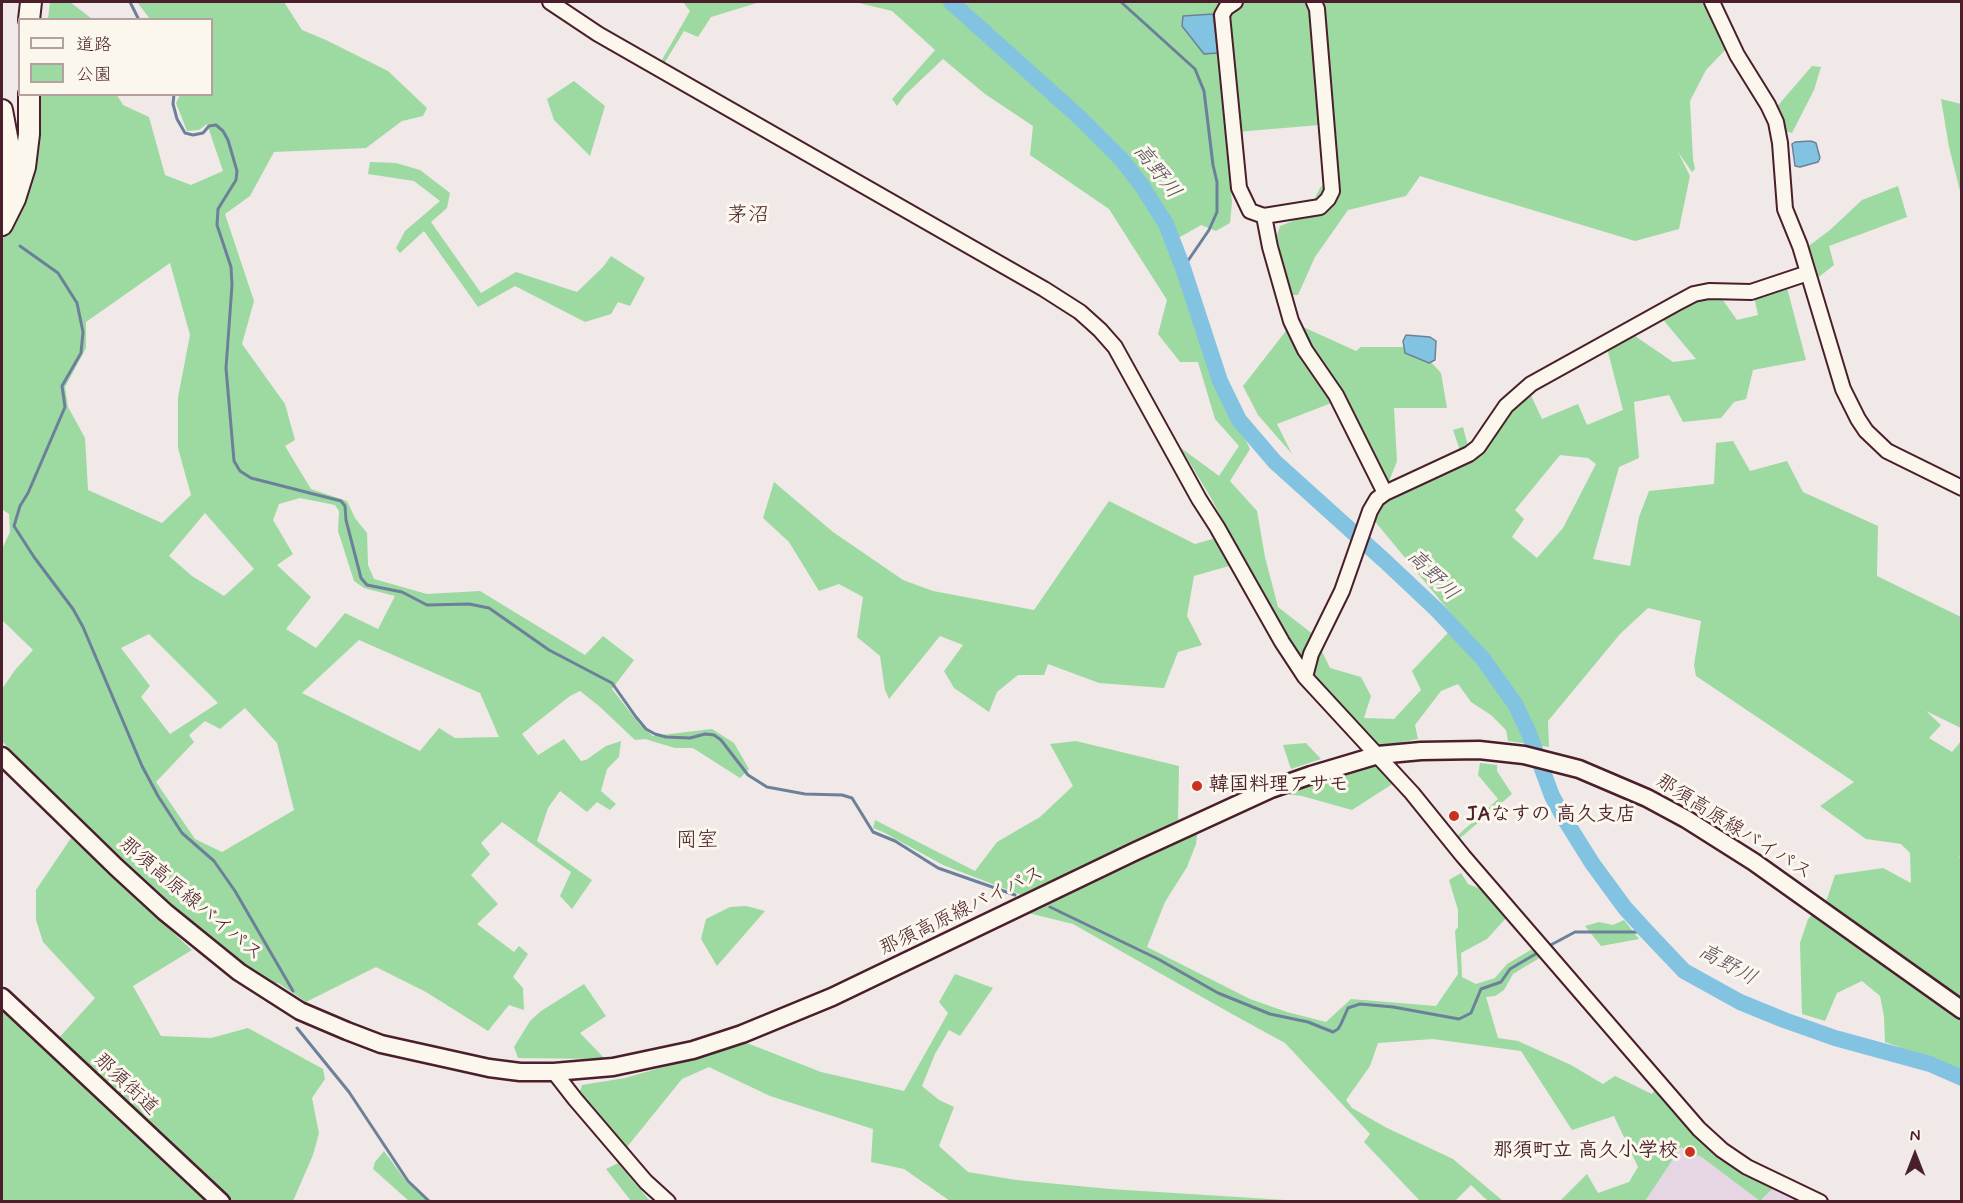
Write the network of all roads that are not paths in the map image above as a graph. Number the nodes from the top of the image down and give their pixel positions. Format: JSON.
{"nodes":[{"id":1,"x":31,"y":2,"type":"edge"},
{"id":2,"x":550,"y":2,"type":"edge"},
{"id":3,"x":1234,"y":2,"type":"edge"},
{"id":4,"x":1314,"y":2,"type":"edge"},
{"id":5,"x":1712,"y":2,"type":"edge"},
{"id":6,"x":29,"y":18,"type":"edge"},
{"id":7,"x":29,"y":96,"type":"edge"},
{"id":8,"x":2,"y":110,"type":"edge"},
{"id":9,"x":2,"y":201,"type":"edge"},
{"id":10,"x":1264,"y":216,"type":"junction"},
{"id":11,"x":2,"y":225,"type":"edge"},
{"id":12,"x":1808,"y":273,"type":"junction"},
{"id":13,"x":1962,"y":488,"type":"edge"},
{"id":14,"x":1385,"y":493,"type":"junction"},
{"id":15,"x":1305,"y":677,"type":"junction"},
{"id":16,"x":1378,"y":755,"type":"junction"},
{"id":17,"x":2,"y":756,"type":"edge"},
{"id":18,"x":1929,"y":986,"type":"junction"},
{"id":19,"x":2,"y":998,"type":"edge"},
{"id":20,"x":1962,"y":1004,"type":"edge"},
{"id":21,"x":1962,"y":1012,"type":"edge"},
{"id":22,"x":554,"y":1072,"type":"junction"},
{"id":23,"x":221,"y":1202,"type":"edge"},
{"id":24,"x":668,"y":1202,"type":"edge"},
{"id":25,"x":1820,"y":1202,"type":"edge"}],
"edges":[{"from":1,"to":6,"type":"highway"},
{"from":2,"to":15,"type":"street"},
{"from":3,"to":10,"type":"street"},
{"from":4,"to":10,"type":"street"},
{"from":5,"to":12,"type":"street"},
{"from":7,"to":11,"type":"highway"},
{"from":8,"to":9,"type":"highway"},
{"from":10,"to":14,"type":"street"},
{"from":12,"to":13,"type":"street"},
{"from":12,"to":14,"type":"street"},
{"from":14,"to":15,"type":"street"},
{"from":15,"to":16,"type":"street"},
{"from":16,"to":18,"type":"main road","name":"那須高原線バイパス"},
{"from":16,"to":22,"type":"main road","name":"那須高原線バイパス"},
{"from":16,"to":25,"type":"street"},
{"from":17,"to":22,"type":"main road","name":"那須高原線バイパス"},
{"from":18,"to":20,"type":"main road"},
{"from":18,"to":21,"type":"main road"},
{"from":19,"to":23,"type":"main road","name":"那須街道"},
{"from":22,"to":24,"type":"street"}]}
